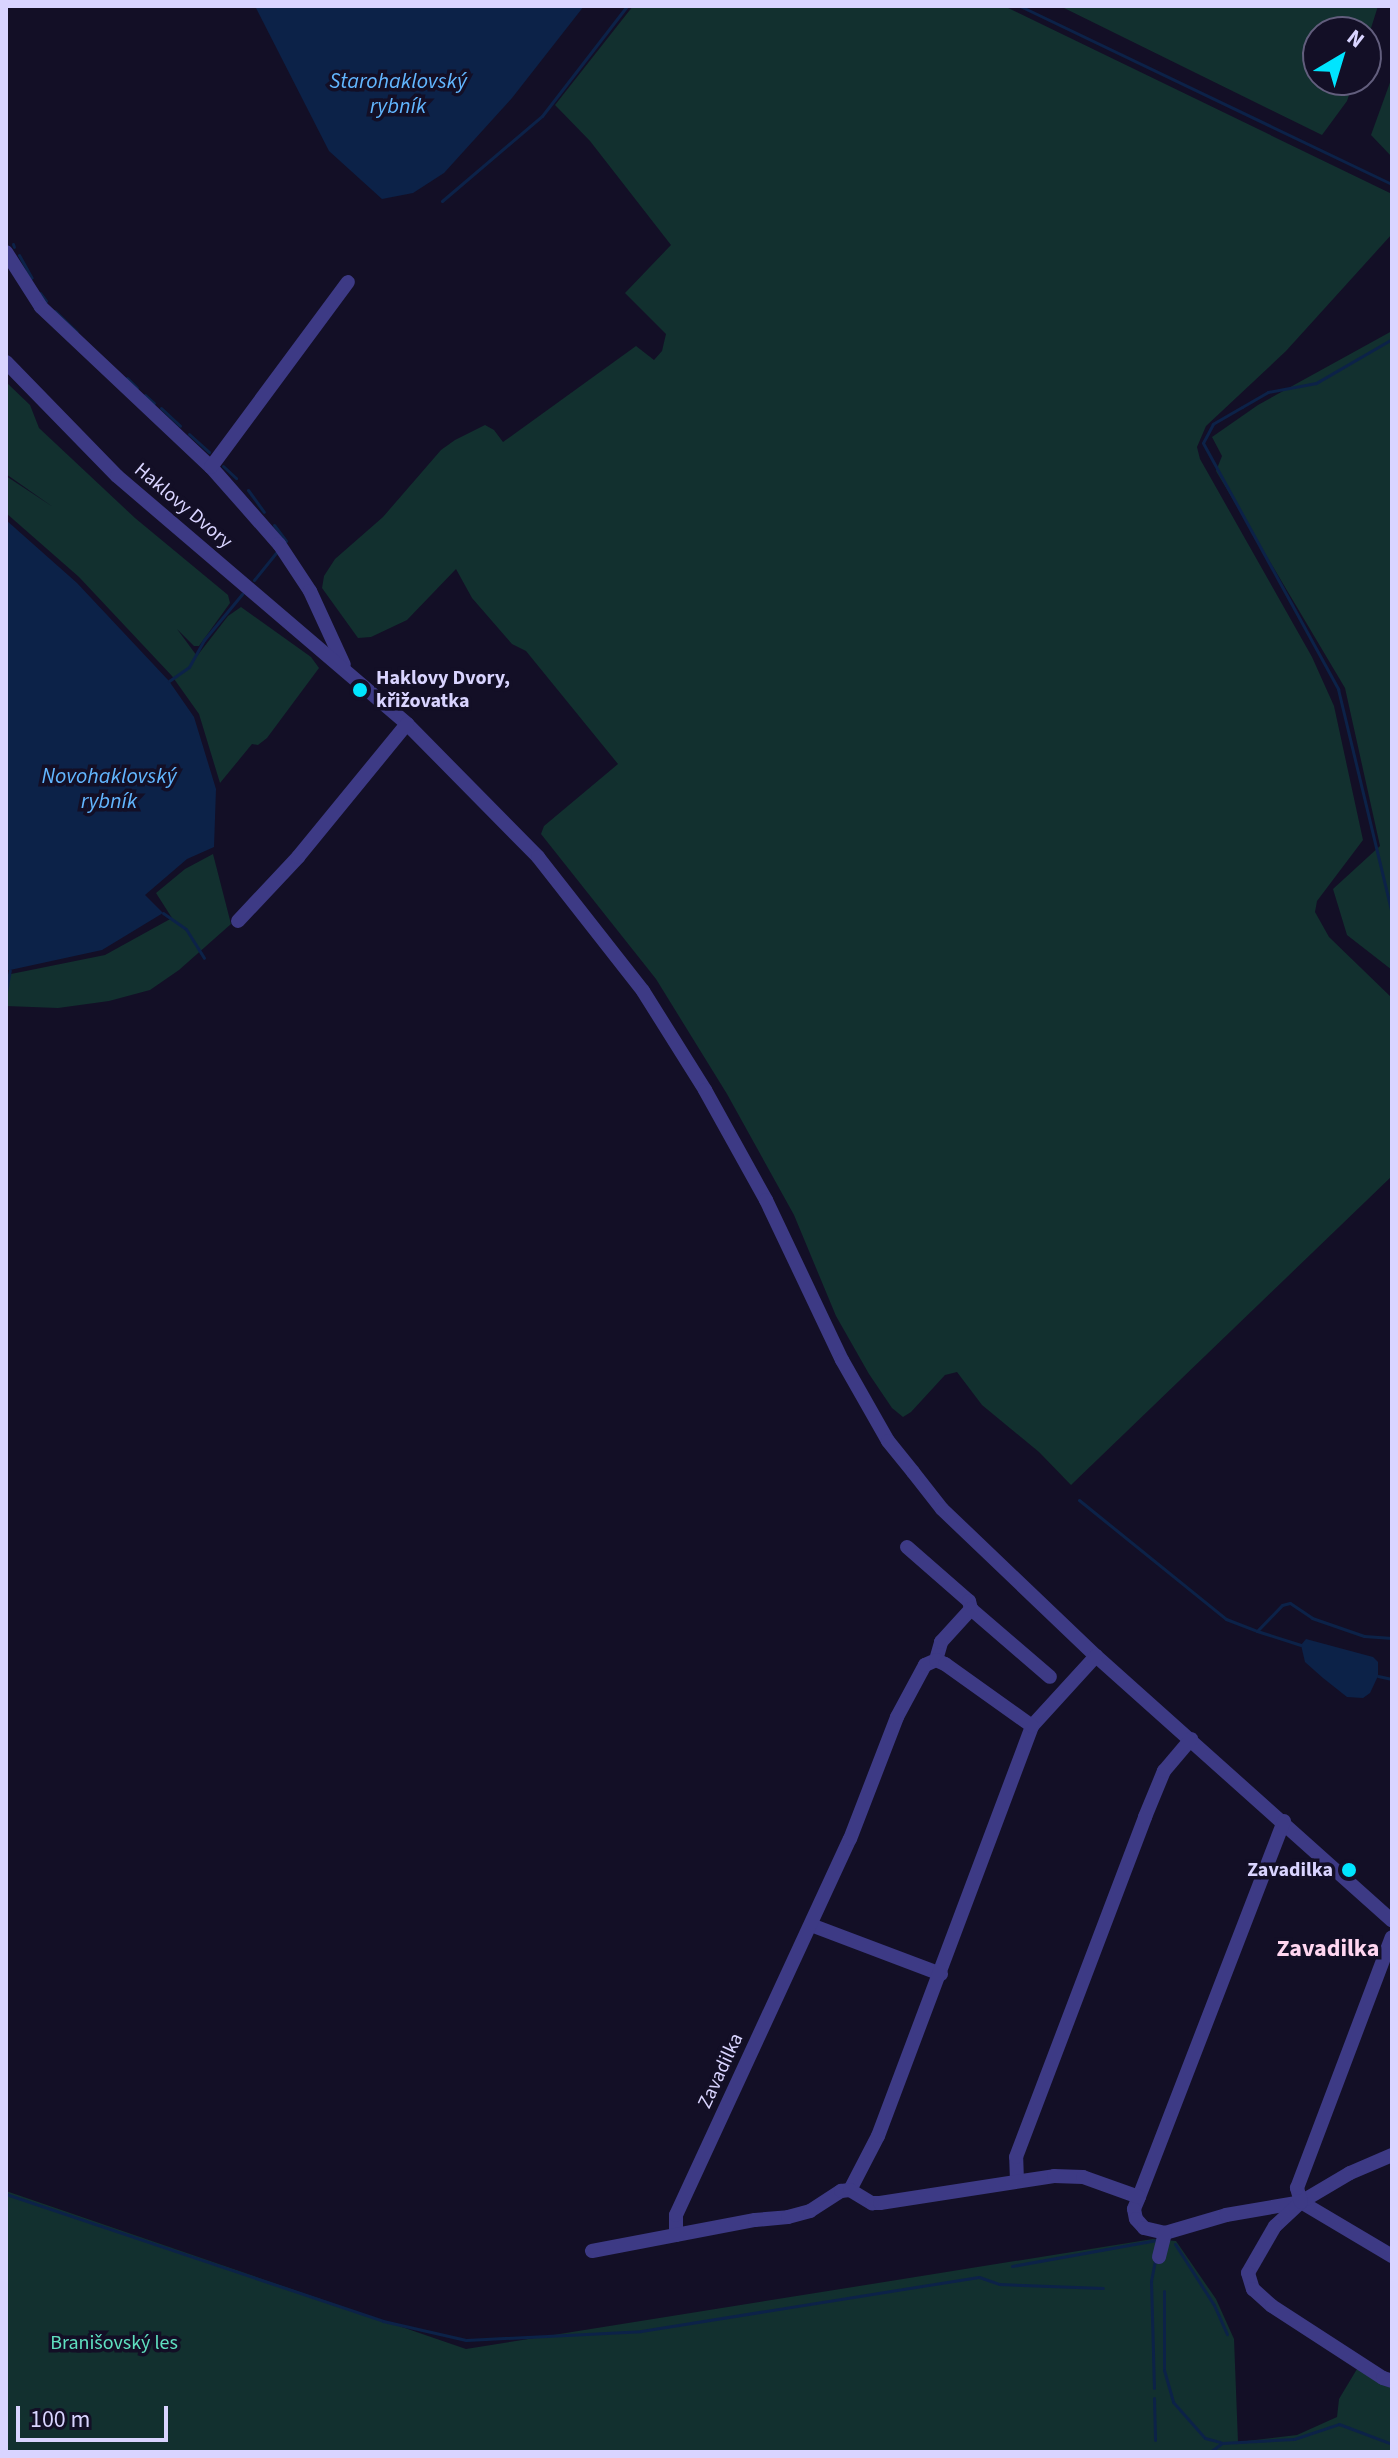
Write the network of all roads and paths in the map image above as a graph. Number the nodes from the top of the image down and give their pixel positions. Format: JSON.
{"nodes":[{"id":1,"x":6,"y":252,"type":"edge"},
{"id":2,"x":348,"y":282,"type":"dead end"},
{"id":3,"x":6,"y":362,"type":"edge"},
{"id":4,"x":211,"y":467,"type":"junction"},
{"id":5,"x":346,"y":669,"type":"junction"},
{"id":6,"x":407,"y":724,"type":"junction"},
{"id":7,"x":238,"y":921,"type":"dead end"},
{"id":8,"x":907,"y":1547,"type":"dead end"},
{"id":9,"x":971,"y":1609,"type":"junction"},
{"id":10,"x":1096,"y":1656,"type":"junction"},
{"id":11,"x":936,"y":1660,"type":"junction"},
{"id":12,"x":1050,"y":1677,"type":"dead end"},
{"id":13,"x":1032,"y":1726,"type":"junction"},
{"id":14,"x":1191,"y":1739,"type":"junction"},
{"id":15,"x":1284,"y":1821,"type":"junction"},
{"id":16,"x":1392,"y":1921,"type":"edge"},
{"id":17,"x":811,"y":1925,"type":"junction"},
{"id":18,"x":1392,"y":1937,"type":"edge"},
{"id":19,"x":941,"y":1974,"type":"junction"},
{"id":20,"x":1392,"y":2155,"type":"edge"},
{"id":21,"x":1017,"y":2181,"type":"junction"},
{"id":22,"x":850,"y":2190,"type":"junction"},
{"id":23,"x":1139,"y":2197,"type":"junction"},
{"id":24,"x":1301,"y":2202,"type":"junction"},
{"id":25,"x":1165,"y":2233,"type":"junction"},
{"id":26,"x":676,"y":2235,"type":"junction"},
{"id":27,"x":592,"y":2251,"type":"dead end"},
{"id":28,"x":1392,"y":2256,"type":"edge"},
{"id":29,"x":1159,"y":2257,"type":"dead end"},
{"id":30,"x":1392,"y":2381,"type":"edge"}],
"edges":[{"from":1,"to":4,"type":"street","name":"Haklovy Dvory"},
{"from":2,"to":4,"type":"street"},
{"from":3,"to":5,"type":"street","name":"Haklovy Dvory"},
{"from":4,"to":5,"type":"street","name":"Haklovy Dvory"},
{"from":5,"to":6,"type":"street","name":"Haklovy Dvory"},
{"from":6,"to":7,"type":"street"},
{"from":6,"to":10,"type":"street"},
{"from":8,"to":9,"type":"street"},
{"from":9,"to":11,"type":"street","name":"Zavadilka"},
{"from":9,"to":12,"type":"street"},
{"from":10,"to":13,"type":"street"},
{"from":10,"to":14,"type":"street"},
{"from":11,"to":13,"type":"street"},
{"from":11,"to":17,"type":"street","name":"Zavadilka"},
{"from":13,"to":19,"type":"street"},
{"from":14,"to":15,"type":"street"},
{"from":14,"to":21,"type":"street"},
{"from":15,"to":16,"type":"street"},
{"from":15,"to":23,"type":"street"},
{"from":17,"to":19,"type":"street"},
{"from":17,"to":26,"type":"street","name":"Zavadilka"},
{"from":18,"to":24,"type":"street"},
{"from":19,"to":22,"type":"street"},
{"from":20,"to":24,"type":"street"},
{"from":21,"to":22,"type":"street"},
{"from":21,"to":23,"type":"street"},
{"from":22,"to":26,"type":"street"},
{"from":23,"to":25,"type":"street"},
{"from":24,"to":25,"type":"street"},
{"from":24,"to":28,"type":"street"},
{"from":24,"to":30,"type":"street"},
{"from":25,"to":29,"type":"street"},
{"from":26,"to":27,"type":"street"}]}
